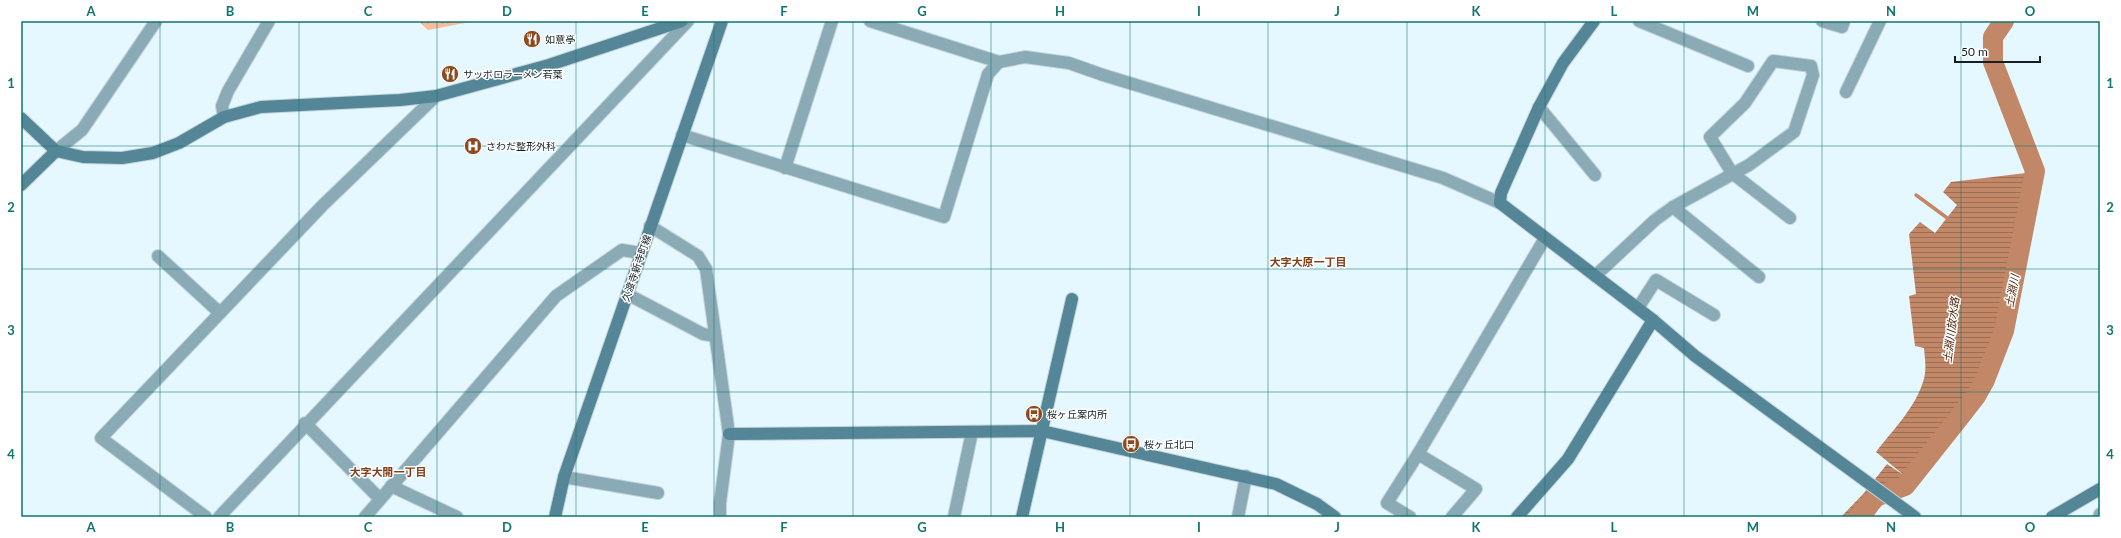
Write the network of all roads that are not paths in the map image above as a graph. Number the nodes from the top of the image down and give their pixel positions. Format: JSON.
{"nodes":[{"id":1,"x":156,"y":21,"type":"edge"},
{"id":2,"x":269,"y":21,"type":"edge"},
{"id":3,"x":682,"y":21,"type":"edge"},
{"id":4,"x":688,"y":21,"type":"edge"},
{"id":5,"x":722,"y":21,"type":"edge"},
{"id":6,"x":832,"y":21,"type":"edge"},
{"id":7,"x":870,"y":21,"type":"edge"},
{"id":8,"x":1594,"y":21,"type":"edge"},
{"id":9,"x":1639,"y":21,"type":"edge"},
{"id":10,"x":1822,"y":21,"type":"edge"},
{"id":11,"x":1844,"y":21,"type":"edge"},
{"id":12,"x":1880,"y":21,"type":"edge"},
{"id":13,"x":999,"y":62,"type":"junction"},
{"id":14,"x":1748,"y":66,"type":"dead end"},
{"id":15,"x":1846,"y":92,"type":"dead end"},
{"id":16,"x":436,"y":96,"type":"junction"},
{"id":17,"x":1540,"y":107,"type":"junction"},
{"id":18,"x":224,"y":117,"type":"junction"},
{"id":19,"x":21,"y":118,"type":"edge"},
{"id":20,"x":682,"y":135,"type":"junction"},
{"id":21,"x":56,"y":151,"type":"junction"},
{"id":22,"x":785,"y":168,"type":"junction"},
{"id":23,"x":1732,"y":173,"type":"junction"},
{"id":24,"x":1595,"y":175,"type":"dead end"},
{"id":25,"x":21,"y":185,"type":"edge"},
{"id":26,"x":1500,"y":203,"type":"junction"},
{"id":27,"x":1673,"y":207,"type":"junction"},
{"id":28,"x":1790,"y":218,"type":"dead end"},
{"id":29,"x":650,"y":226,"type":"junction"},
{"id":30,"x":1545,"y":238,"type":"junction"},
{"id":31,"x":641,"y":252,"type":"junction"},
{"id":32,"x":158,"y":256,"type":"dead end"},
{"id":33,"x":1595,"y":276,"type":"junction"},
{"id":34,"x":1759,"y":277,"type":"dead end"},
{"id":35,"x":627,"y":294,"type":"junction"},
{"id":36,"x":1072,"y":299,"type":"dead end"},
{"id":37,"x":1638,"y":308,"type":"junction"},
{"id":38,"x":220,"y":314,"type":"junction"},
{"id":39,"x":1714,"y":315,"type":"dead end"},
{"id":40,"x":1653,"y":320,"type":"junction"},
{"id":41,"x":715,"y":336,"type":"junction"},
{"id":42,"x":305,"y":423,"type":"junction"},
{"id":43,"x":1042,"y":431,"type":"junction"},
{"id":44,"x":972,"y":432,"type":"junction"},
{"id":45,"x":729,"y":434,"type":"junction"},
{"id":46,"x":1418,"y":454,"type":"junction"},
{"id":47,"x":1246,"y":476,"type":"junction"},
{"id":48,"x":564,"y":477,"type":"junction"},
{"id":49,"x":391,"y":486,"type":"junction"},
{"id":50,"x":2100,"y":489,"type":"edge"},
{"id":51,"x":658,"y":493,"type":"dead end"},
{"id":52,"x":380,"y":499,"type":"junction"},
{"id":53,"x":206,"y":517,"type":"edge"},
{"id":54,"x":219,"y":517,"type":"edge"},
{"id":55,"x":365,"y":517,"type":"edge"},
{"id":56,"x":457,"y":517,"type":"edge"},
{"id":57,"x":555,"y":517,"type":"edge"},
{"id":58,"x":720,"y":517,"type":"edge"},
{"id":59,"x":954,"y":517,"type":"edge"},
{"id":60,"x":1022,"y":517,"type":"edge"},
{"id":61,"x":1238,"y":517,"type":"edge"},
{"id":62,"x":1335,"y":517,"type":"edge"},
{"id":63,"x":1410,"y":517,"type":"edge"},
{"id":64,"x":1452,"y":517,"type":"edge"},
{"id":65,"x":1517,"y":517,"type":"edge"},
{"id":66,"x":1915,"y":517,"type":"edge"},
{"id":67,"x":2052,"y":517,"type":"edge"}],
"edges":[{"from":1,"to":21,"type":"street"},
{"from":2,"to":18,"type":"street"},
{"from":3,"to":16,"type":"street"},
{"from":4,"to":42,"type":"street"},
{"from":5,"to":20,"type":"street","name":"久渡寺新寺町線"},
{"from":6,"to":22,"type":"street"},
{"from":7,"to":13,"type":"street"},
{"from":8,"to":17,"type":"street"},
{"from":9,"to":14,"type":"street"},
{"from":10,"to":11,"type":"street"},
{"from":12,"to":15,"type":"street"},
{"from":13,"to":22,"type":"street"},
{"from":13,"to":26,"type":"street"},
{"from":16,"to":18,"type":"street"},
{"from":16,"to":38,"type":"street"},
{"from":17,"to":24,"type":"street"},
{"from":17,"to":26,"type":"street"},
{"from":18,"to":21,"type":"street"},
{"from":19,"to":21,"type":"street"},
{"from":20,"to":22,"type":"street"},
{"from":20,"to":29,"type":"street","name":"久渡寺新寺町線"},
{"from":21,"to":25,"type":"street"},
{"from":23,"to":23,"type":"street"},
{"from":23,"to":27,"type":"street"},
{"from":23,"to":28,"type":"street"},
{"from":26,"to":30,"type":"street"},
{"from":27,"to":33,"type":"street"},
{"from":27,"to":34,"type":"street"},
{"from":29,"to":31,"type":"street","name":"久渡寺新寺町線"},
{"from":29,"to":41,"type":"street"},
{"from":30,"to":33,"type":"street"},
{"from":30,"to":46,"type":"street"},
{"from":31,"to":35,"type":"street","name":"久渡寺新寺町線"},
{"from":31,"to":49,"type":"street"},
{"from":32,"to":38,"type":"street"},
{"from":33,"to":37,"type":"street"},
{"from":35,"to":41,"type":"street"},
{"from":35,"to":48,"type":"street","name":"久渡寺新寺町線"},
{"from":36,"to":43,"type":"street"},
{"from":37,"to":39,"type":"street"},
{"from":37,"to":40,"type":"street"},
{"from":38,"to":53,"type":"street"},
{"from":40,"to":65,"type":"street"},
{"from":40,"to":66,"type":"street"},
{"from":41,"to":45,"type":"street"},
{"from":42,"to":52,"type":"street"},
{"from":42,"to":54,"type":"street"},
{"from":43,"to":44,"type":"street"},
{"from":43,"to":47,"type":"street"},
{"from":43,"to":60,"type":"street"},
{"from":44,"to":45,"type":"street"},
{"from":44,"to":59,"type":"street"},
{"from":45,"to":58,"type":"street"},
{"from":46,"to":63,"type":"street"},
{"from":46,"to":64,"type":"street"},
{"from":47,"to":61,"type":"street"},
{"from":47,"to":62,"type":"street"},
{"from":48,"to":51,"type":"street"},
{"from":48,"to":57,"type":"street","name":"久渡寺新寺町線"},
{"from":49,"to":52,"type":"street"},
{"from":49,"to":56,"type":"street"},
{"from":50,"to":67,"type":"street"},
{"from":52,"to":55,"type":"street"}]}
